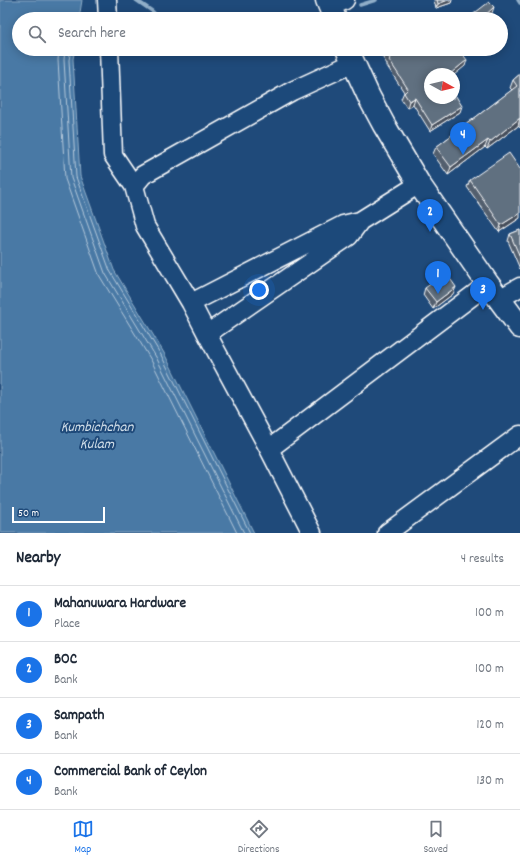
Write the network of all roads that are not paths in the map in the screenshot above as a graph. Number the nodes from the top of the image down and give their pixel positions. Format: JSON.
{"nodes":[{"id":1,"x":107,"y":0,"type":"edge"},
{"id":2,"x":108,"y":12,"type":"edge"},
{"id":3,"x":109,"y":56,"type":"edge"},
{"id":4,"x":350,"y":56,"type":"edge"},
{"id":5,"x":418,"y":184,"type":"junction"},
{"id":6,"x":134,"y":186,"type":"junction"},
{"id":7,"x":360,"y":221,"type":"junction"},
{"id":8,"x":520,"y":286,"type":"edge"},
{"id":9,"x":493,"y":292,"type":"junction"},
{"id":10,"x":191,"y":303,"type":"junction"},
{"id":11,"x":520,"y":327,"type":"edge"},
{"id":12,"x":206,"y":334,"type":"junction"},
{"id":13,"x":520,"y":435,"type":"edge"},
{"id":14,"x":269,"y":448,"type":"junction"},
{"id":15,"x":312,"y":533,"type":"edge"},
{"id":16,"x":387,"y":533,"type":"edge"}],
"edges":[{"from":1,"to":2,"type":"street"},
{"from":3,"to":6,"type":"street"},
{"from":4,"to":5,"type":"main road"},
{"from":4,"to":6,"type":"street"},
{"from":5,"to":7,"type":"street"},
{"from":5,"to":9,"type":"main road"},
{"from":6,"to":10,"type":"street"},
{"from":7,"to":10,"type":"street"},
{"from":7,"to":12,"type":"street"},
{"from":8,"to":9,"type":"street"},
{"from":9,"to":11,"type":"main road"},
{"from":9,"to":14,"type":"street"},
{"from":10,"to":12,"type":"street"},
{"from":12,"to":14,"type":"street"},
{"from":13,"to":16,"type":"street"},
{"from":14,"to":15,"type":"street"}]}
